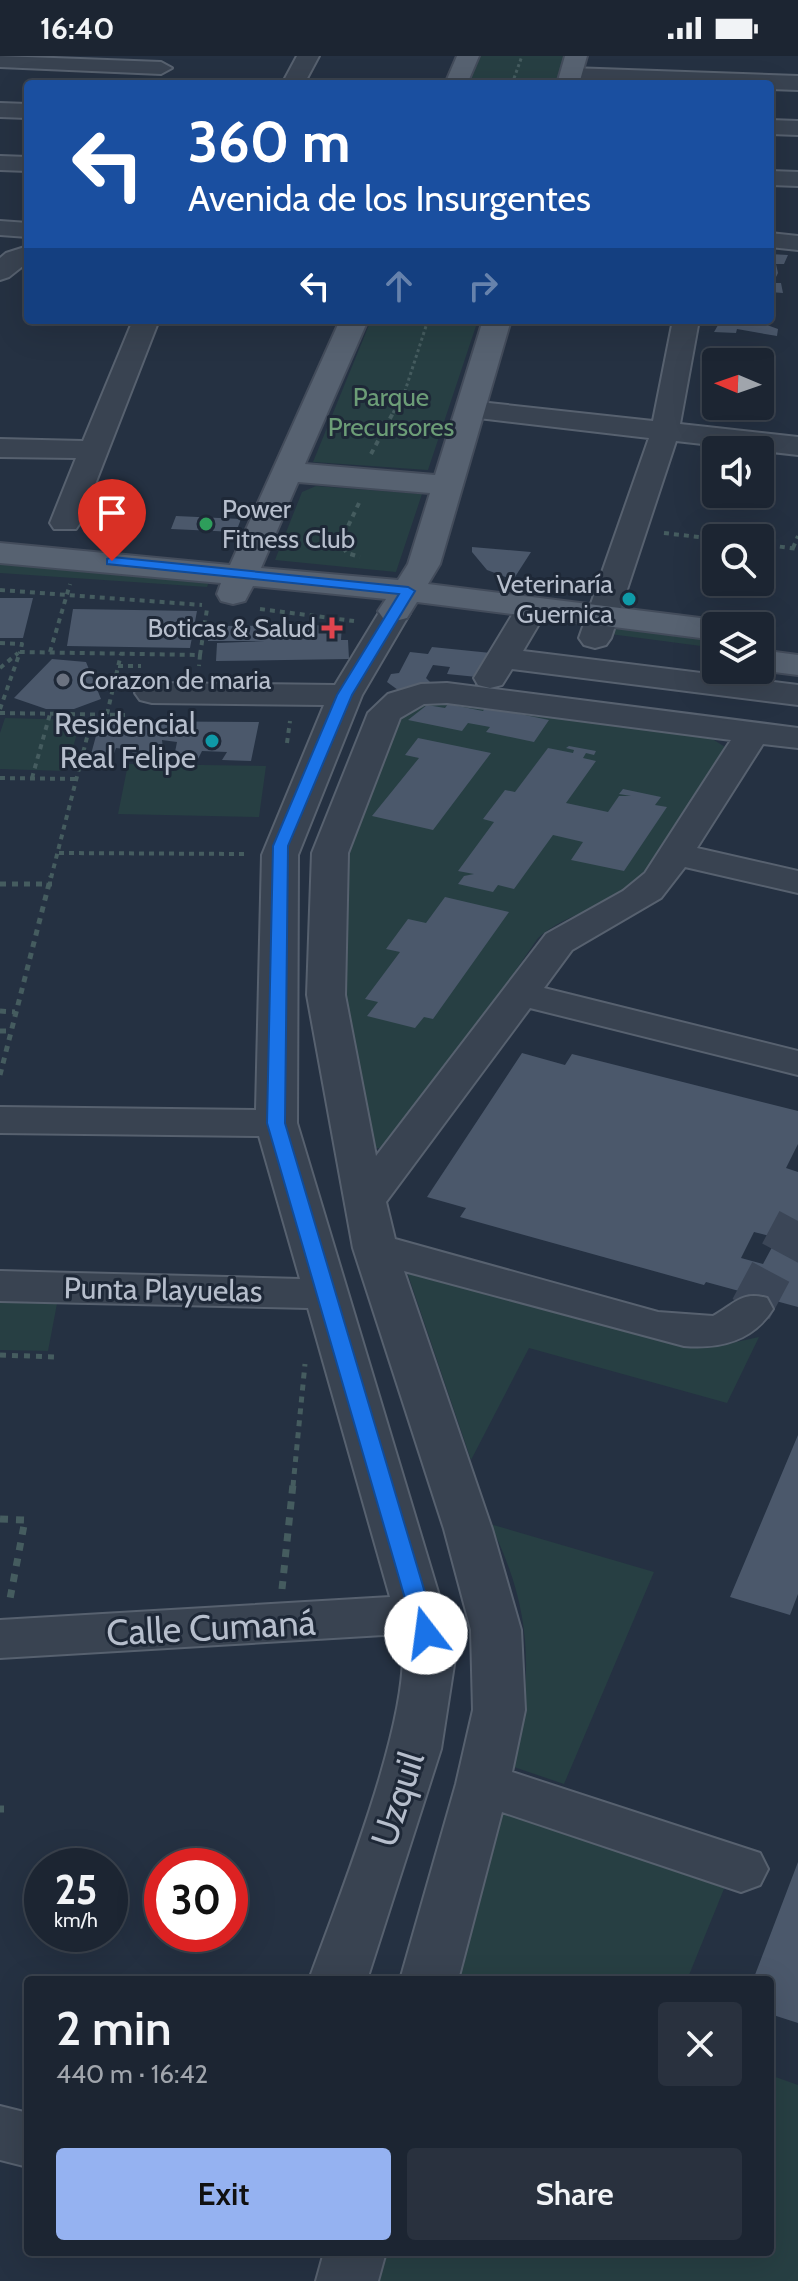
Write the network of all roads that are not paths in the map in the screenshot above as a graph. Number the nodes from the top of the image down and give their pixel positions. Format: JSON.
{"nodes":[{"id":1,"x":308,"y":56,"type":"edge"},
{"id":2,"x":468,"y":56,"type":"edge"},
{"id":3,"x":0,"y":61,"type":"edge"},
{"id":4,"x":159,"y":69,"type":"edge"},
{"id":5,"x":572,"y":72,"type":"edge"},
{"id":6,"x":295,"y":80,"type":"edge"},
{"id":7,"x":458,"y":80,"type":"edge"},
{"id":8,"x":736,"y":80,"type":"edge"},
{"id":9,"x":774,"y":82,"type":"edge"},
{"id":10,"x":798,"y":83,"type":"edge"},
{"id":11,"x":0,"y":110,"type":"edge"},
{"id":12,"x":24,"y":111,"type":"edge"},
{"id":13,"x":774,"y":127,"type":"edge"},
{"id":14,"x":798,"y":128,"type":"edge"},
{"id":15,"x":0,"y":163,"type":"edge"},
{"id":16,"x":24,"y":164,"type":"edge"},
{"id":17,"x":774,"y":178,"type":"edge"},
{"id":18,"x":798,"y":179,"type":"edge"},
{"id":19,"x":0,"y":228,"type":"edge"},
{"id":20,"x":24,"y":230,"type":"edge"},
{"id":21,"x":774,"y":240,"type":"edge"},
{"id":22,"x":798,"y":243,"type":"edge"},
{"id":23,"x":24,"y":255,"type":"edge"},
{"id":24,"x":0,"y":272,"type":"edge"},
{"id":25,"x":144,"y":324,"type":"edge"},
{"id":26,"x":352,"y":324,"type":"edge"},
{"id":27,"x":496,"y":324,"type":"edge"},
{"id":28,"x":685,"y":324,"type":"edge"},
{"id":29,"x":470,"y":409,"type":"junction"},
{"id":30,"x":665,"y":431,"type":"junction"},
{"id":31,"x":798,"y":446,"type":"edge"},
{"id":32,"x":0,"y":448,"type":"edge"},
{"id":33,"x":91,"y":450,"type":"junction"},
{"id":34,"x":285,"y":472,"type":"junction"},
{"id":35,"x":448,"y":485,"type":"junction"},
{"id":36,"x":65,"y":523,"type":"dead end"},
{"id":37,"x":0,"y":553,"type":"edge"},
{"id":38,"x":0,"y":579,"type":"edge"},
{"id":39,"x":243,"y":592,"type":"junction"},
{"id":40,"x":396,"y":610,"type":"junction"},
{"id":41,"x":527,"y":618,"type":"junction"},
{"id":42,"x":702,"y":631,"type":"edge"},
{"id":43,"x":774,"y":637,"type":"edge"},
{"id":44,"x":594,"y":640,"type":"junction"},
{"id":45,"x":798,"y":640,"type":"edge"},
{"id":46,"x":702,"y":652,"type":"edge"},
{"id":47,"x":503,"y":658,"type":"junction"},
{"id":48,"x":774,"y":662,"type":"edge"},
{"id":49,"x":798,"y":665,"type":"edge"},
{"id":50,"x":345,"y":695,"type":"junction"},
{"id":51,"x":479,"y":695,"type":"junction"},
{"id":52,"x":798,"y":695,"type":"edge"},
{"id":53,"x":148,"y":700,"type":"dead end"},
{"id":54,"x":556,"y":706,"type":"junction"},
{"id":55,"x":753,"y":732,"type":"junction"},
{"id":56,"x":798,"y":738,"type":"edge"},
{"id":57,"x":675,"y":854,"type":"junction"},
{"id":58,"x":798,"y":882,"type":"edge"},
{"id":59,"x":520,"y":994,"type":"junction"},
{"id":60,"x":798,"y":1063,"type":"edge"},
{"id":61,"x":0,"y":1120,"type":"edge"},
{"id":62,"x":276,"y":1123,"type":"junction"},
{"id":63,"x":364,"y":1202,"type":"junction"},
{"id":64,"x":375,"y":1248,"type":"junction"},
{"id":65,"x":0,"y":1286,"type":"edge"},
{"id":66,"x":326,"y":1294,"type":"junction"},
{"id":67,"x":751,"y":1309,"type":"tunnel mouth"},
{"id":68,"x":422,"y":1614,"type":"junction"},
{"id":69,"x":1,"y":1639,"type":"edge"},
{"id":70,"x":483,"y":1784,"type":"junction"},
{"id":71,"x":741,"y":1869,"type":"dead end"},
{"id":72,"x":339,"y":1976,"type":"edge"},
{"id":73,"x":430,"y":1976,"type":"edge"},
{"id":74,"x":0,"y":2133,"type":"edge"},
{"id":75,"x":24,"y":2139,"type":"edge"},
{"id":76,"x":354,"y":2256,"type":"edge"},
{"id":77,"x":347,"y":2281,"type":"edge"}],
"edges":[{"from":1,"to":6,"type":"street"},
{"from":2,"to":7,"type":"main road"},
{"from":3,"to":4,"type":"street"},
{"from":5,"to":8,"type":"street"},
{"from":9,"to":10,"type":"street"},
{"from":11,"to":12,"type":"street"},
{"from":13,"to":14,"type":"street"},
{"from":15,"to":16,"type":"street"},
{"from":17,"to":18,"type":"street"},
{"from":19,"to":20,"type":"street"},
{"from":21,"to":22,"type":"street"},
{"from":23,"to":24,"type":"street"},
{"from":25,"to":33,"type":"street"},
{"from":26,"to":34,"type":"main road"},
{"from":27,"to":29,"type":"main road"},
{"from":28,"to":30,"type":"street"},
{"from":29,"to":30,"type":"street"},
{"from":29,"to":35,"type":"main road"},
{"from":30,"to":31,"type":"street"},
{"from":30,"to":44,"type":"street"},
{"from":32,"to":33,"type":"street"},
{"from":33,"to":36,"type":"street"},
{"from":34,"to":35,"type":"main road"},
{"from":34,"to":39,"type":"main road"},
{"from":35,"to":40,"type":"main road"},
{"from":37,"to":39,"type":"main road"},
{"from":38,"to":39,"type":"main road"},
{"from":39,"to":40,"type":"main road"},
{"from":40,"to":41,"type":"main road"},
{"from":40,"to":50,"type":"street"},
{"from":41,"to":44,"type":"main road"},
{"from":41,"to":47,"type":"street"},
{"from":42,"to":44,"type":"main road"},
{"from":43,"to":45,"type":"main road"},
{"from":44,"to":46,"type":"main road"},
{"from":44,"to":47,"type":"street"},
{"from":44,"to":52,"type":"street"},
{"from":44,"to":54,"type":"street"},
{"from":47,"to":51,"type":"street"},
{"from":48,"to":49,"type":"main road"},
{"from":50,"to":53,"type":"street"},
{"from":50,"to":62,"type":"street","name":"Uzquil"},
{"from":51,"to":54,"type":"street"},
{"from":51,"to":63,"type":"street"},
{"from":54,"to":55,"type":"street"},
{"from":55,"to":56,"type":"street"},
{"from":55,"to":57,"type":"street"},
{"from":57,"to":58,"type":"street"},
{"from":57,"to":59,"type":"street"},
{"from":59,"to":60,"type":"street"},
{"from":59,"to":63,"type":"street"},
{"from":61,"to":62,"type":"street"},
{"from":62,"to":66,"type":"street","name":"Uzquil"},
{"from":63,"to":64,"type":"street"},
{"from":64,"to":67,"type":"street"},
{"from":64,"to":70,"type":"street"},
{"from":65,"to":66,"type":"street","name":"Punta Playuelas"},
{"from":66,"to":68,"type":"street","name":"Uzquil"},
{"from":68,"to":69,"type":"street","name":"Calle Cumaná"},
{"from":68,"to":72,"type":"street","name":"Uzquil"},
{"from":70,"to":71,"type":"street"},
{"from":70,"to":73,"type":"street"},
{"from":74,"to":75,"type":"street"},
{"from":76,"to":77,"type":"street"}]}
